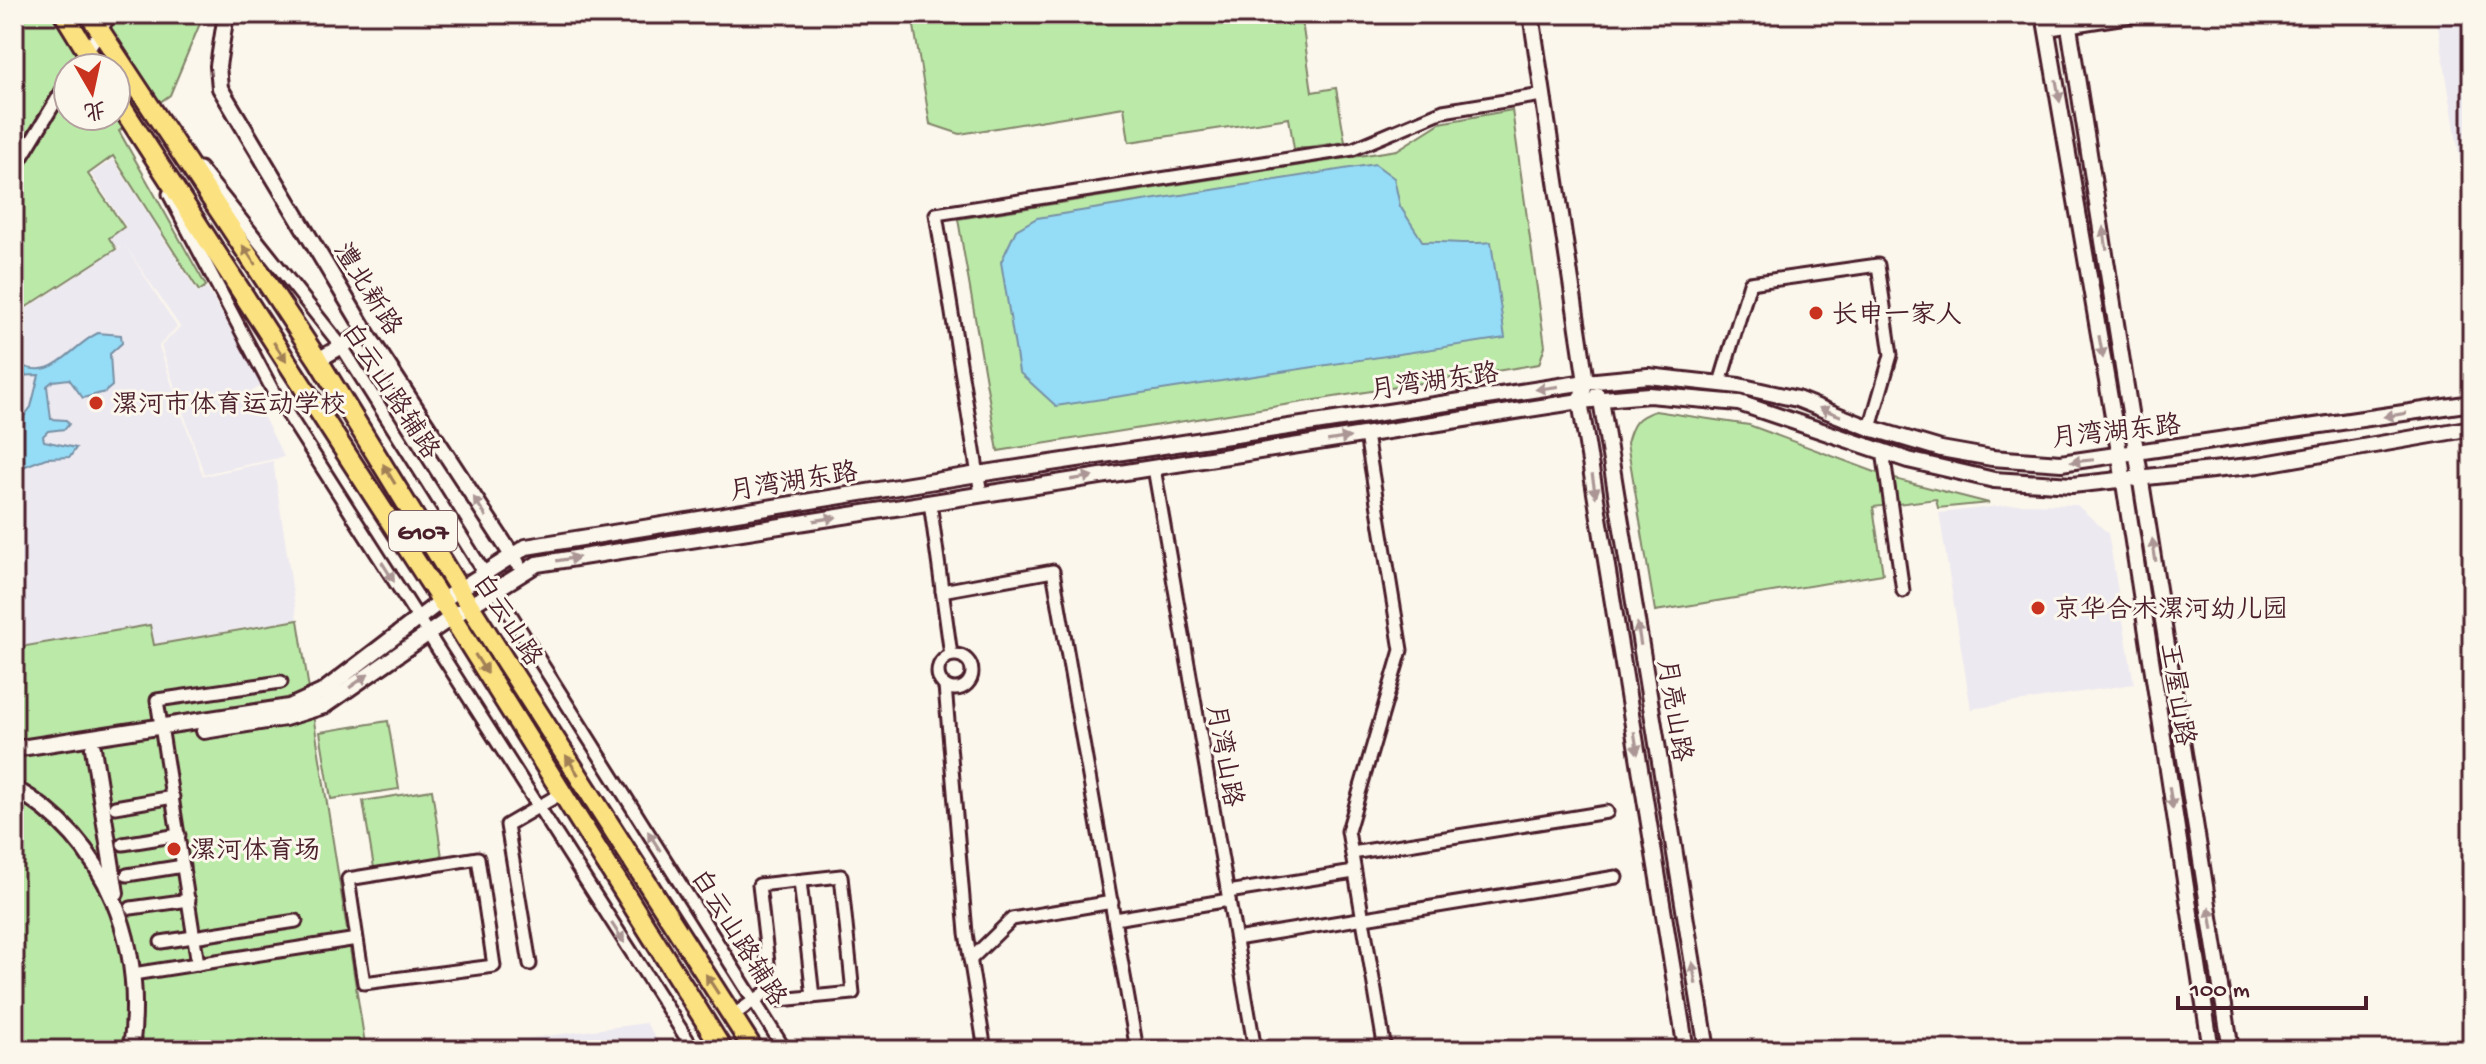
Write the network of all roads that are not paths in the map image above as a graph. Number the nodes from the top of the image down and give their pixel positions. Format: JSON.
{"nodes":[{"id":1,"x":64,"y":14,"type":"edge"},
{"id":2,"x":89,"y":14,"type":"edge"},
{"id":3,"x":111,"y":14,"type":"edge"},
{"id":4,"x":226,"y":14,"type":"edge"},
{"id":5,"x":1531,"y":14,"type":"edge"},
{"id":6,"x":2135,"y":14,"type":"edge"},
{"id":7,"x":2068,"y":19,"type":"edge"},
{"id":8,"x":2046,"y":21,"type":"edge"},
{"id":9,"x":100,"y":31,"type":"junction"},
{"id":10,"x":78,"y":52,"type":"edge"},
{"id":11,"x":86,"y":52,"type":"edge"},
{"id":12,"x":1542,"y":95,"type":"junction"},
{"id":13,"x":142,"y":96,"type":"junction"},
{"id":14,"x":52,"y":107,"type":"edge"},
{"id":15,"x":132,"y":124,"type":"edge"},
{"id":16,"x":132,"y":125,"type":"edge"},
{"id":17,"x":14,"y":170,"type":"edge"},
{"id":18,"x":366,"y":332,"type":"junction"},
{"id":19,"x":342,"y":347,"type":"junction"},
{"id":20,"x":318,"y":360,"type":"junction"},
{"id":21,"x":1586,"y":382,"type":"junction"},
{"id":22,"x":1720,"y":383,"type":"junction"},
{"id":23,"x":1601,"y":400,"type":"junction"},
{"id":24,"x":1580,"y":401,"type":"junction"},
{"id":25,"x":2472,"y":403,"type":"edge"},
{"id":26,"x":1870,"y":428,"type":"junction"},
{"id":27,"x":2472,"y":428,"type":"edge"},
{"id":28,"x":1366,"y":435,"type":"junction"},
{"id":29,"x":1883,"y":451,"type":"junction"},
{"id":30,"x":2140,"y":454,"type":"junction"},
{"id":31,"x":2120,"y":457,"type":"junction"},
{"id":32,"x":1154,"y":468,"type":"junction"},
{"id":33,"x":978,"y":474,"type":"junction"},
{"id":34,"x":2143,"y":478,"type":"junction"},
{"id":35,"x":2123,"y":480,"type":"junction"},
{"id":36,"x":981,"y":494,"type":"junction"},
{"id":37,"x":930,"y":502,"type":"junction"},
{"id":38,"x":512,"y":556,"type":"junction"},
{"id":39,"x":523,"y":573,"type":"junction"},
{"id":40,"x":483,"y":575,"type":"junction"},
{"id":41,"x":459,"y":589,"type":"junction"},
{"id":42,"x":494,"y":591,"type":"junction"},
{"id":43,"x":942,"y":591,"type":"junction"},
{"id":44,"x":1903,"y":591,"type":"dead end"},
{"id":45,"x":441,"y":601,"type":"junction"},
{"id":46,"x":470,"y":606,"type":"junction"},
{"id":47,"x":452,"y":617,"type":"junction"},
{"id":48,"x":417,"y":618,"type":"junction"},
{"id":49,"x":427,"y":634,"type":"junction"},
{"id":50,"x":951,"y":655,"type":"junction"},
{"id":51,"x":281,"y":682,"type":"dead end"},
{"id":52,"x":945,"y":686,"type":"junction"},
{"id":53,"x":162,"y":732,"type":"junction"},
{"id":54,"x":93,"y":748,"type":"junction"},
{"id":55,"x":14,"y":749,"type":"edge"},
{"id":56,"x":14,"y":758,"type":"edge"},
{"id":57,"x":14,"y":788,"type":"edge"},
{"id":58,"x":562,"y":793,"type":"junction"},
{"id":59,"x":173,"y":797,"type":"junction"},
{"id":60,"x":115,"y":807,"type":"dead end"},
{"id":61,"x":538,"y":807,"type":"junction"},
{"id":62,"x":1607,"y":812,"type":"dead end"},
{"id":63,"x":179,"y":835,"type":"junction"},
{"id":64,"x":123,"y":844,"type":"dead end"},
{"id":65,"x":1352,"y":853,"type":"junction"},
{"id":66,"x":183,"y":866,"type":"junction"},
{"id":67,"x":1354,"y":872,"type":"junction"},
{"id":68,"x":127,"y":875,"type":"dead end"},
{"id":69,"x":1616,"y":877,"type":"dead end"},
{"id":70,"x":800,"y":881,"type":"junction"},
{"id":71,"x":1228,"y":896,"type":"junction"},
{"id":72,"x":189,"y":900,"type":"junction"},
{"id":73,"x":117,"y":902,"type":"junction"},
{"id":74,"x":1112,"y":902,"type":"junction"},
{"id":75,"x":131,"y":908,"type":"dead end"},
{"id":76,"x":1362,"y":918,"type":"junction"},
{"id":77,"x":1115,"y":919,"type":"junction"},
{"id":78,"x":296,"y":921,"type":"dead end"},
{"id":79,"x":194,"y":937,"type":"junction"},
{"id":80,"x":357,"y":939,"type":"junction"},
{"id":81,"x":1236,"y":939,"type":"junction"},
{"id":82,"x":161,"y":942,"type":"dead end"},
{"id":83,"x":970,"y":960,"type":"junction"},
{"id":84,"x":198,"y":964,"type":"junction"},
{"id":85,"x":530,"y":964,"type":"dead end"},
{"id":86,"x":133,"y":974,"type":"junction"},
{"id":87,"x":771,"y":989,"type":"junction"},
{"id":88,"x":813,"y":997,"type":"junction"},
{"id":89,"x":754,"y":1001,"type":"junction"},
{"id":90,"x":732,"y":1016,"type":"junction"},
{"id":91,"x":131,"y":1050,"type":"edge"},
{"id":92,"x":694,"y":1050,"type":"edge"},
{"id":93,"x":723,"y":1050,"type":"edge"},
{"id":94,"x":754,"y":1050,"type":"edge"},
{"id":95,"x":785,"y":1050,"type":"edge"},
{"id":96,"x":985,"y":1050,"type":"edge"},
{"id":97,"x":1137,"y":1050,"type":"edge"},
{"id":98,"x":1255,"y":1050,"type":"edge"},
{"id":99,"x":1385,"y":1050,"type":"edge"},
{"id":100,"x":1686,"y":1050,"type":"edge"},
{"id":101,"x":1707,"y":1050,"type":"edge"},
{"id":102,"x":2211,"y":1050,"type":"edge"},
{"id":103,"x":2231,"y":1050,"type":"edge"}],
"edges":[{"from":1,"to":10,"type":"highway"},
{"from":2,"to":9,"type":"highway","name":"白云山路","number":"G107"},
{"from":3,"to":9,"type":"street"},
{"from":4,"to":18,"type":"street","name":"澧北新路"},
{"from":5,"to":12,"type":"street","name":"月亮山路"},
{"from":6,"to":7,"type":"street"},
{"from":7,"to":8,"type":"street"},
{"from":30,"to":7,"type":"street","name":"王屋山路","one_way":true},
{"from":8,"to":31,"type":"street","name":"王屋山路","one_way":true},
{"from":9,"to":11,"type":"street"},
{"from":9,"to":13,"type":"highway","name":"白云山路","number":"G107"},
{"from":12,"to":21,"type":"street","name":"月亮山路"},
{"from":12,"to":33,"type":"street"},
{"from":13,"to":19,"type":"street","name":"白云山路辅路"},
{"from":20,"to":13,"type":"highway","name":"白云山路","number":"G107","one_way":true},
{"from":14,"to":17,"type":"street"},
{"from":15,"to":45,"type":"highway","name":"白云山路","number":"G107","one_way":true},
{"from":16,"to":48,"type":"street","one_way":true},
{"from":18,"to":19,"type":"street"},
{"from":38,"to":18,"type":"street","name":"澧北新路","one_way":true},
{"from":19,"to":20,"type":"street"},
{"from":19,"to":40,"type":"street","name":"白云山路辅路"},
{"from":41,"to":20,"type":"highway","name":"白云山路","number":"G107","one_way":true},
{"from":21,"to":22,"type":"street","name":"月湾湖东路"},
{"from":21,"to":23,"type":"street"},
{"from":21,"to":24,"type":"street","name":"月亮山路"},
{"from":21,"to":33,"type":"street","name":"月湾湖东路","one_way":true},
{"from":26,"to":22,"type":"street","name":"月湾湖东路","one_way":true},
{"from":22,"to":26,"type":"street"},
{"from":23,"to":24,"type":"street","name":"月湾湖东路"},
{"from":23,"to":29,"type":"street","name":"月湾湖东路"},
{"from":101,"to":23,"type":"street","name":"月亮山路","one_way":true},
{"from":24,"to":28,"type":"street","name":"月湾湖东路"},
{"from":24,"to":100,"type":"street","name":"月亮山路","one_way":true},
{"from":25,"to":30,"type":"street","name":"月湾湖东路","one_way":true},
{"from":31,"to":26,"type":"street","name":"月湾湖东路","one_way":true},
{"from":27,"to":34,"type":"street","name":"月湾湖东路"},
{"from":32,"to":28,"type":"street","name":"月湾湖东路","one_way":true},
{"from":28,"to":65,"type":"street"},
{"from":29,"to":35,"type":"street","name":"月湾湖东路"},
{"from":29,"to":44,"type":"street"},
{"from":30,"to":31,"type":"street","name":"月湾湖东路"},
{"from":30,"to":34,"type":"street","name":"王屋山路"},
{"from":31,"to":35,"type":"street","name":"王屋山路"},
{"from":36,"to":32,"type":"street","name":"月湾湖东路","one_way":true},
{"from":32,"to":71,"type":"street","name":"月湾山路"},
{"from":33,"to":36,"type":"street"},
{"from":33,"to":38,"type":"street","name":"月湾湖东路"},
{"from":34,"to":35,"type":"street","name":"月湾湖东路"},
{"from":103,"to":34,"type":"street","name":"王屋山路","one_way":true},
{"from":35,"to":102,"type":"street","name":"王屋山路","one_way":true},
{"from":36,"to":37,"type":"street","name":"月湾湖东路"},
{"from":39,"to":37,"type":"street","name":"月湾湖东路","one_way":true},
{"from":37,"to":43,"type":"street"},
{"from":38,"to":39,"type":"street","name":"澧北新路"},
{"from":38,"to":40,"type":"street","name":"月湾湖东路"},
{"from":39,"to":42,"type":"street","name":"月湾湖东路"},
{"from":40,"to":41,"type":"street","name":"月湾湖东路"},
{"from":40,"to":42,"type":"street","name":"白云山路辅路"},
{"from":41,"to":45,"type":"street","name":"月湾湖东路"},
{"from":41,"to":46,"type":"highway","name":"白云山路","number":"G107"},
{"from":42,"to":46,"type":"street","name":"月湾湖东路"},
{"from":89,"to":42,"type":"street","name":"白云山路辅路","one_way":true},
{"from":43,"to":50,"type":"street"},
{"from":43,"to":74,"type":"street"},
{"from":45,"to":47,"type":"highway","name":"白云山路","number":"G107"},
{"from":45,"to":48,"type":"street","name":"月湾湖东路"},
{"from":46,"to":47,"type":"street","name":"月湾湖东路"},
{"from":90,"to":46,"type":"highway","name":"白云山路","number":"G107","one_way":true},
{"from":47,"to":49,"type":"street","name":"月湾湖东路"},
{"from":47,"to":58,"type":"highway","name":"白云山路","number":"G107","one_way":true},
{"from":48,"to":49,"type":"street"},
{"from":48,"to":53,"type":"street","name":"月湾湖东路"},
{"from":53,"to":49,"type":"street","name":"月湾湖东路","one_way":true},
{"from":49,"to":61,"type":"street"},
{"from":50,"to":52,"type":"street"},
{"from":50,"to":52,"type":"street"},
{"from":51,"to":53,"type":"street"},
{"from":52,"to":83,"type":"street"},
{"from":53,"to":54,"type":"street"},
{"from":53,"to":55,"type":"street"},
{"from":53,"to":59,"type":"street"},
{"from":54,"to":56,"type":"street"},
{"from":54,"to":73,"type":"street"},
{"from":57,"to":73,"type":"street"},
{"from":58,"to":61,"type":"street"},
{"from":58,"to":93,"type":"highway","name":"白云山路","number":"G107"},
{"from":59,"to":60,"type":"street"},
{"from":59,"to":63,"type":"street"},
{"from":61,"to":85,"type":"street"},
{"from":61,"to":92,"type":"street","one_way":true},
{"from":62,"to":65,"type":"street"},
{"from":63,"to":64,"type":"street"},
{"from":63,"to":66,"type":"street"},
{"from":65,"to":67,"type":"street"},
{"from":66,"to":68,"type":"street"},
{"from":66,"to":72,"type":"street"},
{"from":67,"to":71,"type":"street"},
{"from":67,"to":76,"type":"street"},
{"from":69,"to":76,"type":"street"},
{"from":70,"to":87,"type":"street"},
{"from":70,"to":88,"type":"street"},
{"from":70,"to":88,"type":"street"},
{"from":71,"to":77,"type":"street"},
{"from":71,"to":81,"type":"street","name":"月湾山路"},
{"from":72,"to":75,"type":"street"},
{"from":72,"to":79,"type":"street"},
{"from":73,"to":86,"type":"street"},
{"from":74,"to":77,"type":"street"},
{"from":74,"to":83,"type":"street"},
{"from":76,"to":81,"type":"street"},
{"from":76,"to":99,"type":"street"},
{"from":77,"to":97,"type":"street"},
{"from":78,"to":79,"type":"street"},
{"from":79,"to":82,"type":"street"},
{"from":79,"to":84,"type":"street"},
{"from":80,"to":80,"type":"street"},
{"from":80,"to":84,"type":"street"},
{"from":81,"to":98,"type":"street","name":"月湾山路"},
{"from":83,"to":96,"type":"street"},
{"from":84,"to":86,"type":"street"},
{"from":86,"to":91,"type":"street"},
{"from":87,"to":88,"type":"street"},
{"from":87,"to":89,"type":"street"},
{"from":89,"to":90,"type":"street"},
{"from":89,"to":95,"type":"street","name":"白云山路辅路"},
{"from":90,"to":94,"type":"highway","name":"白云山路","number":"G107"}]}
